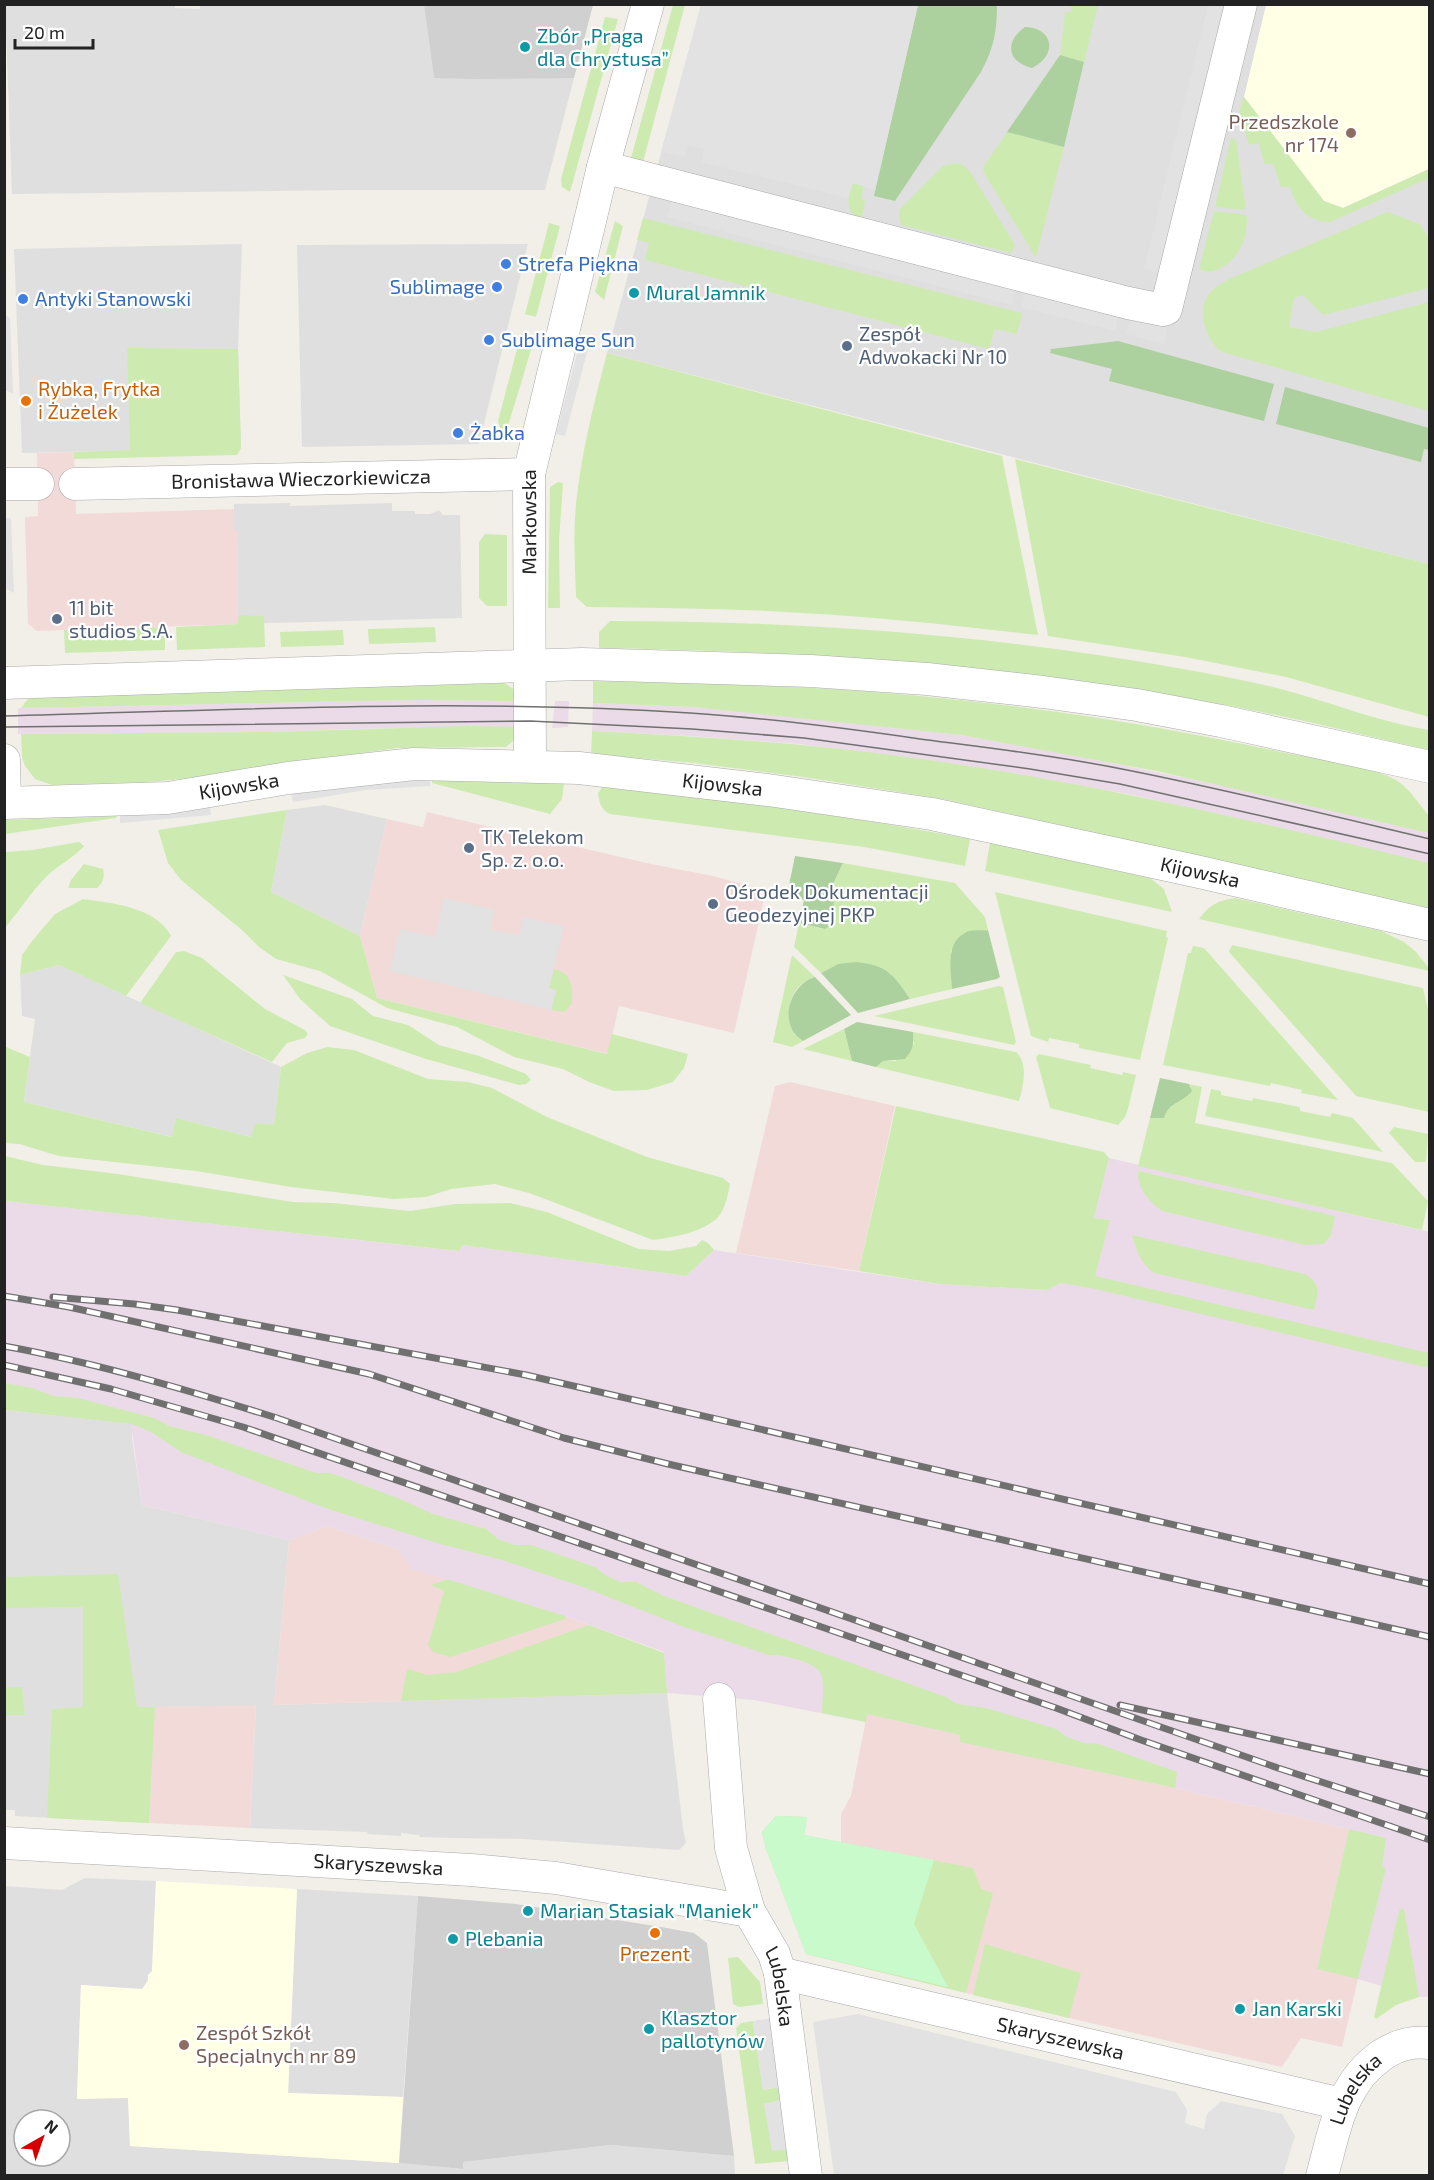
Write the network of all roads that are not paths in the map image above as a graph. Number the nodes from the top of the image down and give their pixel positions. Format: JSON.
{"nodes":[{"id":1,"x":648,"y":4,"type":"edge"},
{"id":2,"x":1241,"y":4,"type":"edge"},
{"id":3,"x":603,"y":167,"type":"junction"},
{"id":4,"x":529,"y":474,"type":"junction"},
{"id":5,"x":4,"y":484,"type":"edge"},
{"id":6,"x":38,"y":484,"type":"dead end"},
{"id":7,"x":75,"y":484,"type":"dead end"},
{"id":8,"x":529,"y":665,"type":"junction"},
{"id":9,"x":4,"y":683,"type":"edge"},
{"id":10,"x":4,"y":760,"type":"edge"},
{"id":11,"x":530,"y":766,"type":"junction"},
{"id":12,"x":1430,"y":767,"type":"edge"},
{"id":13,"x":5,"y":803,"type":"edge"},
{"id":14,"x":1430,"y":925,"type":"edge"},
{"id":15,"x":719,"y":1699,"type":"dead end"},
{"id":16,"x":4,"y":1843,"type":"edge"},
{"id":17,"x":749,"y":1911,"type":"junction"},
{"id":18,"x":780,"y":1972,"type":"junction"},
{"id":19,"x":1430,"y":2043,"type":"edge"},
{"id":20,"x":1342,"y":2104,"type":"junction"},
{"id":21,"x":806,"y":2175,"type":"edge"},
{"id":22,"x":1322,"y":2175,"type":"edge"}],
"edges":[{"from":1,"to":3,"type":"street","name":"Markowska"},
{"from":2,"to":3,"type":"street"},
{"from":3,"to":4,"type":"street","name":"Markowska"},
{"from":4,"to":7,"type":"street","name":"Bronisława Wieczorkiewicza"},
{"from":4,"to":8,"type":"street","name":"Markowska"},
{"from":5,"to":6,"type":"street"},
{"from":8,"to":9,"type":"street"},
{"from":8,"to":11,"type":"street","name":"Markowska"},
{"from":8,"to":12,"type":"street"},
{"from":10,"to":13,"type":"street"},
{"from":11,"to":13,"type":"street","name":"Kijowska"},
{"from":11,"to":14,"type":"street","name":"Kijowska"},
{"from":15,"to":17,"type":"street","name":"Lubelska"},
{"from":16,"to":17,"type":"street","name":"Skaryszewska"},
{"from":17,"to":18,"type":"street","name":"Lubelska"},
{"from":18,"to":20,"type":"street","name":"Skaryszewska"},
{"from":18,"to":21,"type":"street","name":"Lubelska"},
{"from":19,"to":20,"type":"street","name":"Lubelska"},
{"from":20,"to":22,"type":"street","name":"Lubelska"}]}
